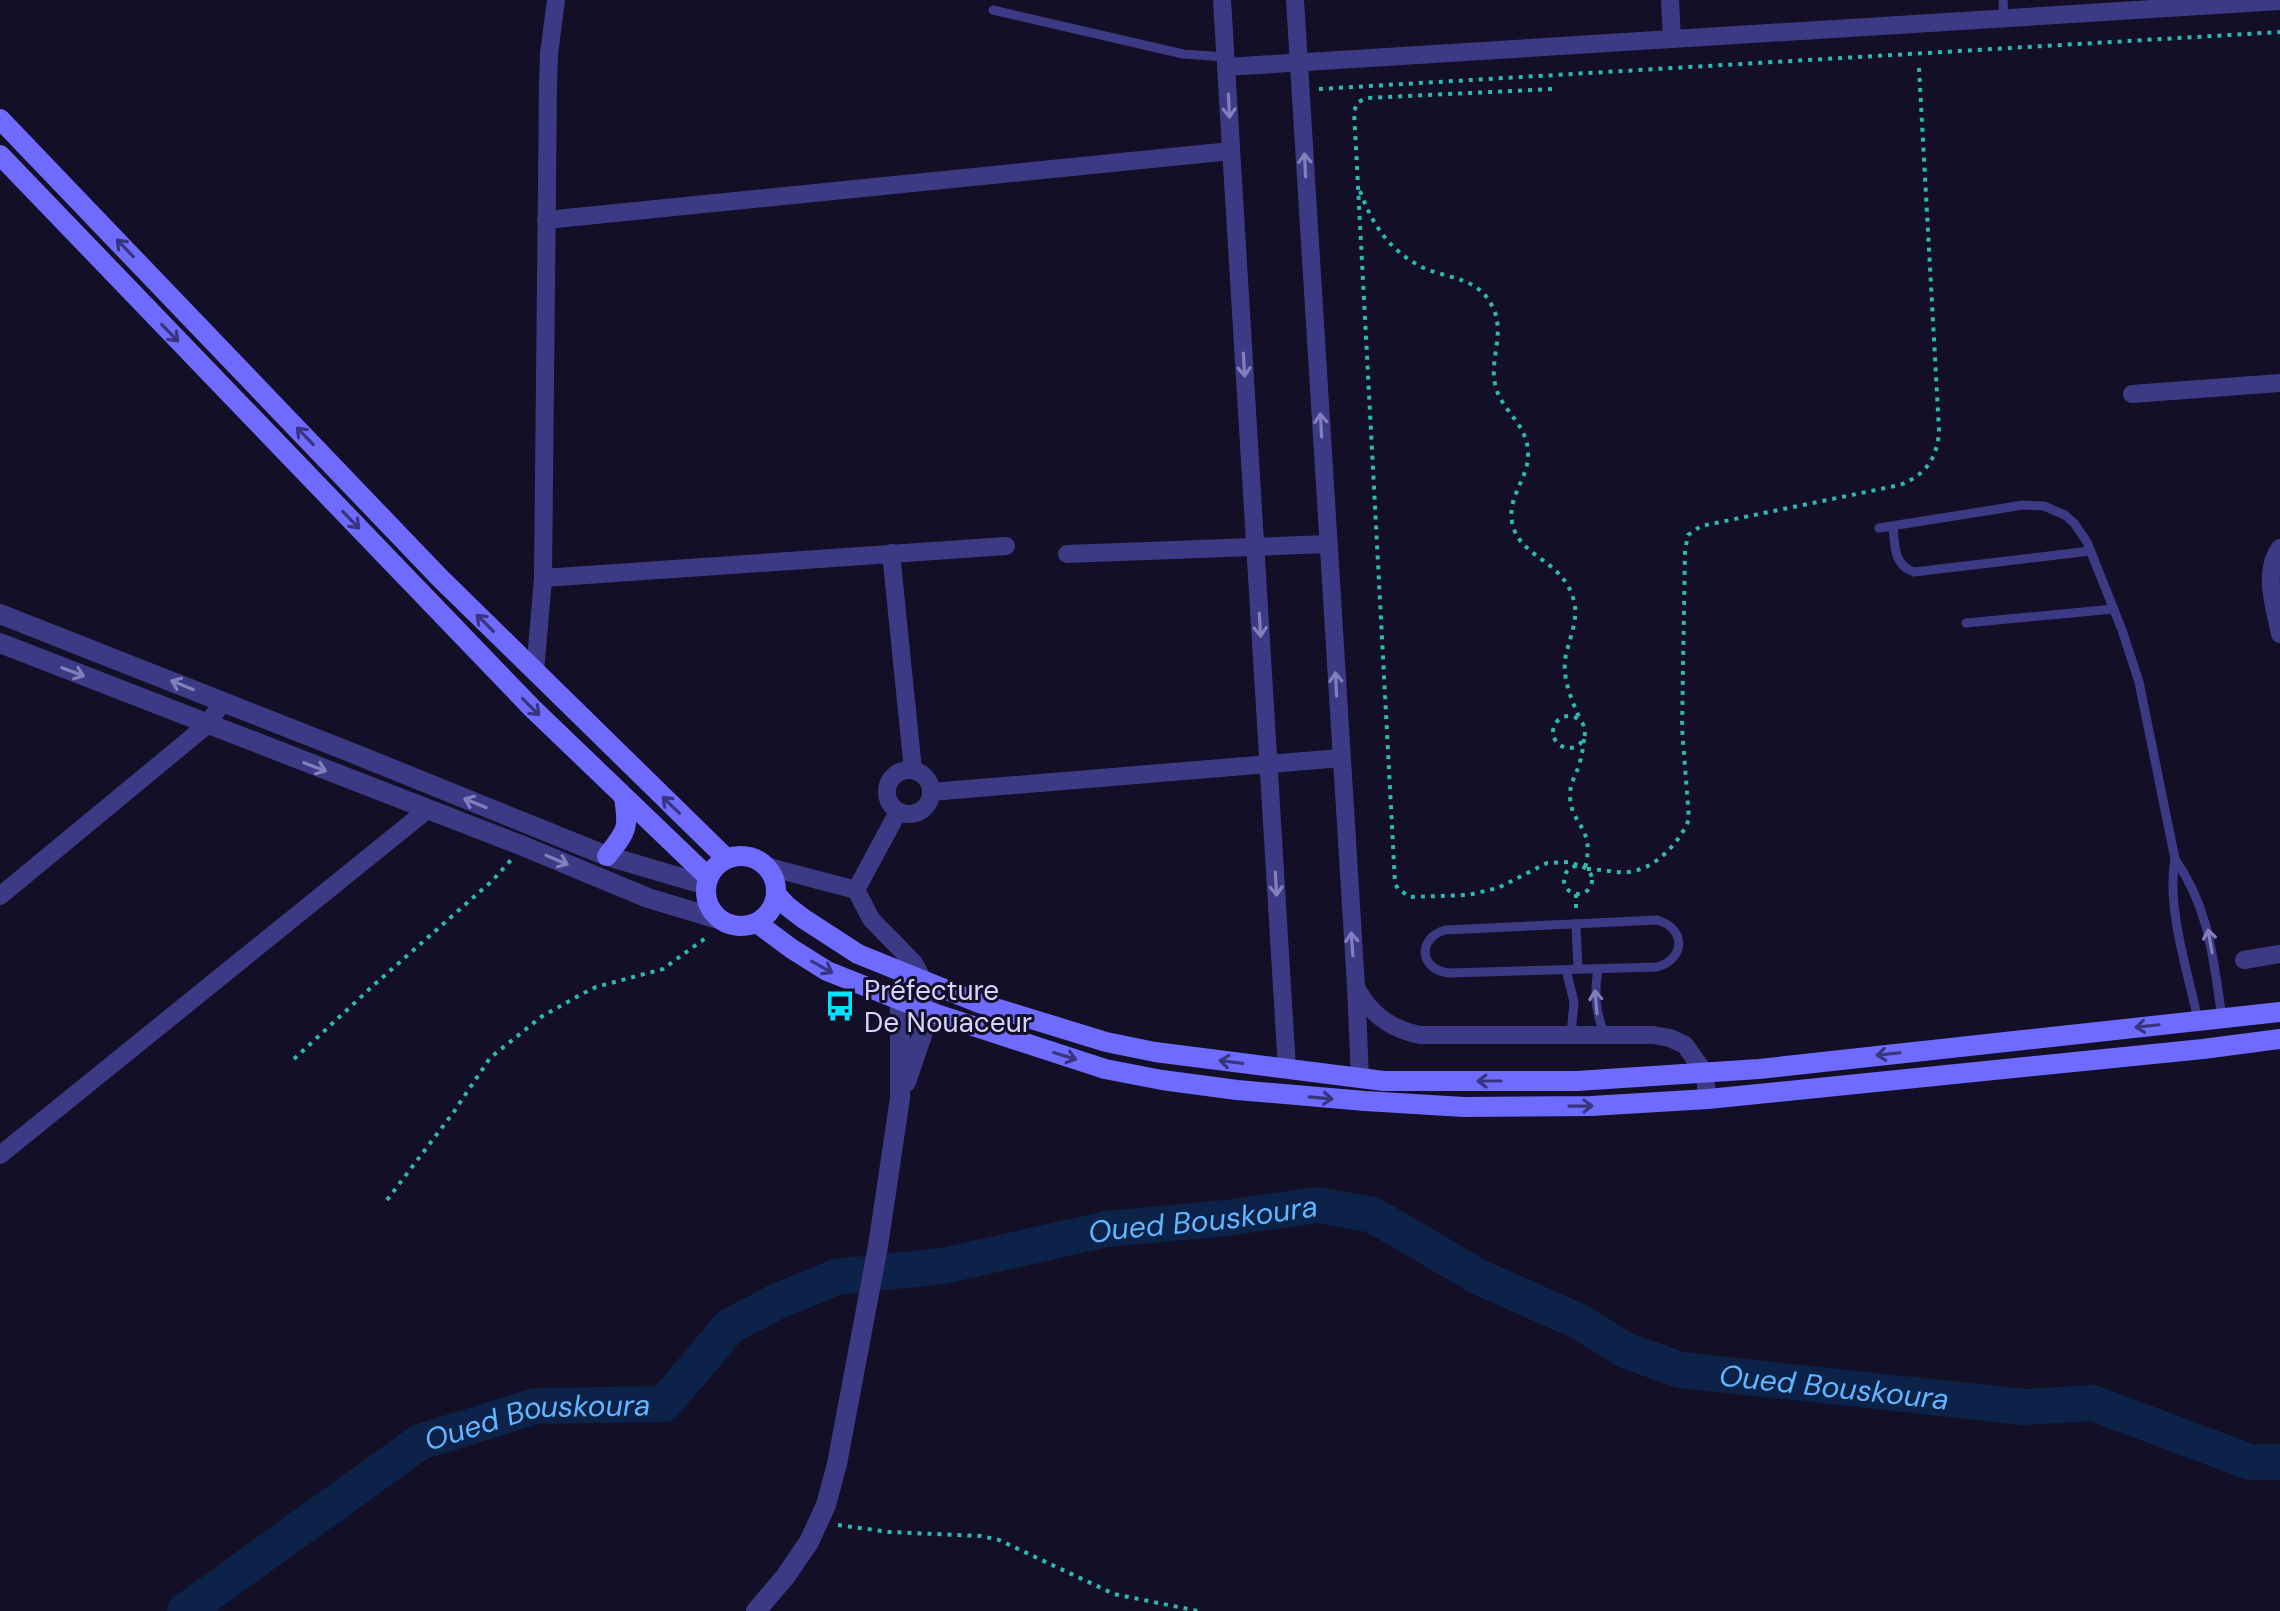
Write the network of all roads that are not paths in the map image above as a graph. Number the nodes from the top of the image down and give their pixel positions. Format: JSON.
{"nodes":[{"id":1,"x":556,"y":0,"type":"edge"},
{"id":2,"x":1222,"y":0,"type":"edge"},
{"id":3,"x":1295,"y":0,"type":"edge"},
{"id":4,"x":1670,"y":0,"type":"edge"},
{"id":5,"x":2280,"y":1,"type":"edge"},
{"id":6,"x":2034,"y":8,"type":"edge"},
{"id":7,"x":2004,"y":9,"type":"edge"},
{"id":8,"x":993,"y":10,"type":"dead end"},
{"id":9,"x":1672,"y":38,"type":"junction"},
{"id":10,"x":1299,"y":61,"type":"junction"},
{"id":11,"x":1226,"y":62,"type":"junction"},
{"id":12,"x":0,"y":119,"type":"edge"},
{"id":13,"x":1231,"y":151,"type":"junction"},
{"id":14,"x":0,"y":155,"type":"edge"},
{"id":15,"x":546,"y":220,"type":"junction"},
{"id":16,"x":2280,"y":383,"type":"edge"},
{"id":17,"x":2132,"y":394,"type":"dead end"},
{"id":18,"x":1893,"y":526,"type":"junction"},
{"id":19,"x":1879,"y":528,"type":"dead end"},
{"id":20,"x":1328,"y":544,"type":"junction"},
{"id":21,"x":1255,"y":545,"type":"junction"},
{"id":22,"x":1006,"y":546,"type":"dead end"},
{"id":23,"x":2280,"y":548,"type":"edge"},
{"id":24,"x":2090,"y":551,"type":"junction"},
{"id":25,"x":891,"y":553,"type":"junction"},
{"id":26,"x":1067,"y":554,"type":"dead end"},
{"id":27,"x":543,"y":578,"type":"junction"},
{"id":28,"x":2114,"y":609,"type":"junction"},
{"id":29,"x":0,"y":614,"type":"edge"},
{"id":30,"x":1966,"y":623,"type":"dead end"},
{"id":31,"x":2280,"y":634,"type":"edge"},
{"id":32,"x":0,"y":643,"type":"edge"},
{"id":33,"x":535,"y":672,"type":"junction"},
{"id":34,"x":223,"y":701,"type":"junction"},
{"id":35,"x":207,"y":725,"type":"junction"},
{"id":36,"x":1341,"y":758,"type":"junction"},
{"id":37,"x":1268,"y":764,"type":"junction"},
{"id":38,"x":913,"y":770,"type":"junction"},
{"id":39,"x":931,"y":792,"type":"junction"},
{"id":40,"x":624,"y":797,"type":"junction"},
{"id":41,"x":427,"y":810,"type":"junction"},
{"id":42,"x":898,"y":812,"type":"junction"},
{"id":43,"x":607,"y":856,"type":"junction"},
{"id":44,"x":727,"y":859,"type":"junction"},
{"id":45,"x":2175,"y":859,"type":"junction"},
{"id":46,"x":765,"y":866,"type":"junction"},
{"id":47,"x":707,"y":881,"type":"junction"},
{"id":48,"x":856,"y":890,"type":"junction"},
{"id":49,"x":776,"y":894,"type":"junction"},
{"id":50,"x":0,"y":896,"type":"edge"},
{"id":51,"x":721,"y":920,"type":"junction"},
{"id":52,"x":757,"y":923,"type":"junction"},
{"id":53,"x":1576,"y":924,"type":"junction"},
{"id":54,"x":2280,"y":954,"type":"edge"},
{"id":55,"x":2244,"y":960,"type":"dead end"},
{"id":56,"x":1578,"y":969,"type":"junction"},
{"id":57,"x":1598,"y":969,"type":"junction"},
{"id":58,"x":1566,"y":970,"type":"junction"},
{"id":59,"x":924,"y":982,"type":"junction"},
{"id":60,"x":1356,"y":986,"type":"junction"},
{"id":61,"x":900,"y":1002,"type":"junction"},
{"id":62,"x":930,"y":1012,"type":"junction"},
{"id":63,"x":2280,"y":1012,"type":"edge"},
{"id":64,"x":2222,"y":1018,"type":"junction"},
{"id":65,"x":2198,"y":1020,"type":"junction"},
{"id":66,"x":1571,"y":1035,"type":"junction"},
{"id":67,"x":1605,"y":1035,"type":"junction"},
{"id":68,"x":2280,"y":1039,"type":"edge"},
{"id":69,"x":2226,"y":1046,"type":"junction"},
{"id":70,"x":2203,"y":1049,"type":"junction"},
{"id":71,"x":1287,"y":1069,"type":"junction"},
{"id":72,"x":1704,"y":1072,"type":"junction"},
{"id":73,"x":1360,"y":1078,"type":"junction"},
{"id":74,"x":900,"y":1098,"type":"junction"},
{"id":75,"x":1708,"y":1099,"type":"junction"},
{"id":76,"x":0,"y":1155,"type":"edge"},
{"id":77,"x":756,"y":1611,"type":"edge"}],
"edges":[{"from":1,"to":15,"type":"street"},
{"from":2,"to":11,"type":"street"},
{"from":3,"to":10,"type":"street"},
{"from":4,"to":9,"type":"street"},
{"from":5,"to":6,"type":"street"},
{"from":6,"to":7,"type":"street"},
{"from":7,"to":9,"type":"street"},
{"from":8,"to":11,"type":"lane"},
{"from":9,"to":10,"type":"street"},
{"from":10,"to":11,"type":"street"},
{"from":20,"to":10,"type":"street","one_way":true},
{"from":11,"to":13,"type":"street","one_way":true},
{"from":33,"to":12,"type":"main road","one_way":true},
{"from":13,"to":15,"type":"street"},
{"from":13,"to":21,"type":"street","one_way":true},
{"from":14,"to":40,"type":"main road","one_way":true},
{"from":15,"to":27,"type":"street"},
{"from":16,"to":17,"type":"street"},
{"from":18,"to":19,"type":"lane"},
{"from":18,"to":24,"type":"lane"},
{"from":18,"to":24,"type":"lane"},
{"from":20,"to":21,"type":"street"},
{"from":36,"to":20,"type":"street","one_way":true},
{"from":21,"to":26,"type":"street"},
{"from":21,"to":37,"type":"street","one_way":true},
{"from":22,"to":25,"type":"street"},
{"from":23,"to":31,"type":"street"},
{"from":24,"to":28,"type":"lane"},
{"from":25,"to":27,"type":"street"},
{"from":25,"to":38,"type":"street"},
{"from":27,"to":33,"type":"street"},
{"from":28,"to":30,"type":"lane"},
{"from":28,"to":45,"type":"lane"},
{"from":34,"to":29,"type":"street","one_way":true},
{"from":32,"to":35,"type":"street","one_way":true},
{"from":44,"to":33,"type":"main road","one_way":true},
{"from":34,"to":35,"type":"street"},
{"from":43,"to":34,"type":"street","one_way":true},
{"from":35,"to":41,"type":"street","one_way":true},
{"from":35,"to":50,"type":"street"},
{"from":36,"to":37,"type":"street"},
{"from":60,"to":36,"type":"street","one_way":true},
{"from":37,"to":39,"type":"street"},
{"from":37,"to":71,"type":"street","one_way":true},
{"from":38,"to":39,"type":"street"},
{"from":38,"to":42,"type":"street"},
{"from":39,"to":42,"type":"street"},
{"from":40,"to":43,"type":"main road"},
{"from":40,"to":47,"type":"main road"},
{"from":41,"to":51,"type":"street","one_way":true},
{"from":41,"to":76,"type":"street"},
{"from":42,"to":48,"type":"street"},
{"from":43,"to":47,"type":"street"},
{"from":44,"to":46,"type":"main road"},
{"from":44,"to":47,"type":"main road"},
{"from":64,"to":45,"type":"lane","one_way":true},
{"from":45,"to":65,"type":"lane"},
{"from":46,"to":48,"type":"street"},
{"from":46,"to":49,"type":"main road"},
{"from":47,"to":51,"type":"main road"},
{"from":48,"to":59,"type":"street"},
{"from":49,"to":52,"type":"main road"},
{"from":49,"to":59,"type":"main road"},
{"from":51,"to":52,"type":"main road"},
{"from":52,"to":61,"type":"main road","one_way":true},
{"from":53,"to":56,"type":"lane"},
{"from":53,"to":57,"type":"lane"},
{"from":53,"to":58,"type":"lane"},
{"from":54,"to":55,"type":"street"},
{"from":56,"to":57,"type":"lane"},
{"from":56,"to":58,"type":"lane"},
{"from":67,"to":57,"type":"lane","one_way":true},
{"from":58,"to":66,"type":"lane"},
{"from":59,"to":62,"type":"street"},
{"from":71,"to":59,"type":"main road","one_way":true},
{"from":60,"to":66,"type":"street"},
{"from":60,"to":73,"type":"street"},
{"from":61,"to":62,"type":"main road"},
{"from":61,"to":74,"type":"street"},
{"from":62,"to":74,"type":"street"},
{"from":62,"to":75,"type":"main road","one_way":true},
{"from":63,"to":64,"type":"main road"},
{"from":64,"to":65,"type":"main road"},
{"from":64,"to":69,"type":"main road"},
{"from":65,"to":70,"type":"main road"},
{"from":65,"to":72,"type":"main road","one_way":true},
{"from":66,"to":67,"type":"street"},
{"from":67,"to":72,"type":"street"},
{"from":68,"to":69,"type":"main road"},
{"from":69,"to":70,"type":"main road"},
{"from":70,"to":75,"type":"main road"},
{"from":71,"to":73,"type":"main road"},
{"from":72,"to":73,"type":"main road","one_way":true},
{"from":72,"to":75,"type":"street"},
{"from":74,"to":77,"type":"street"}]}
